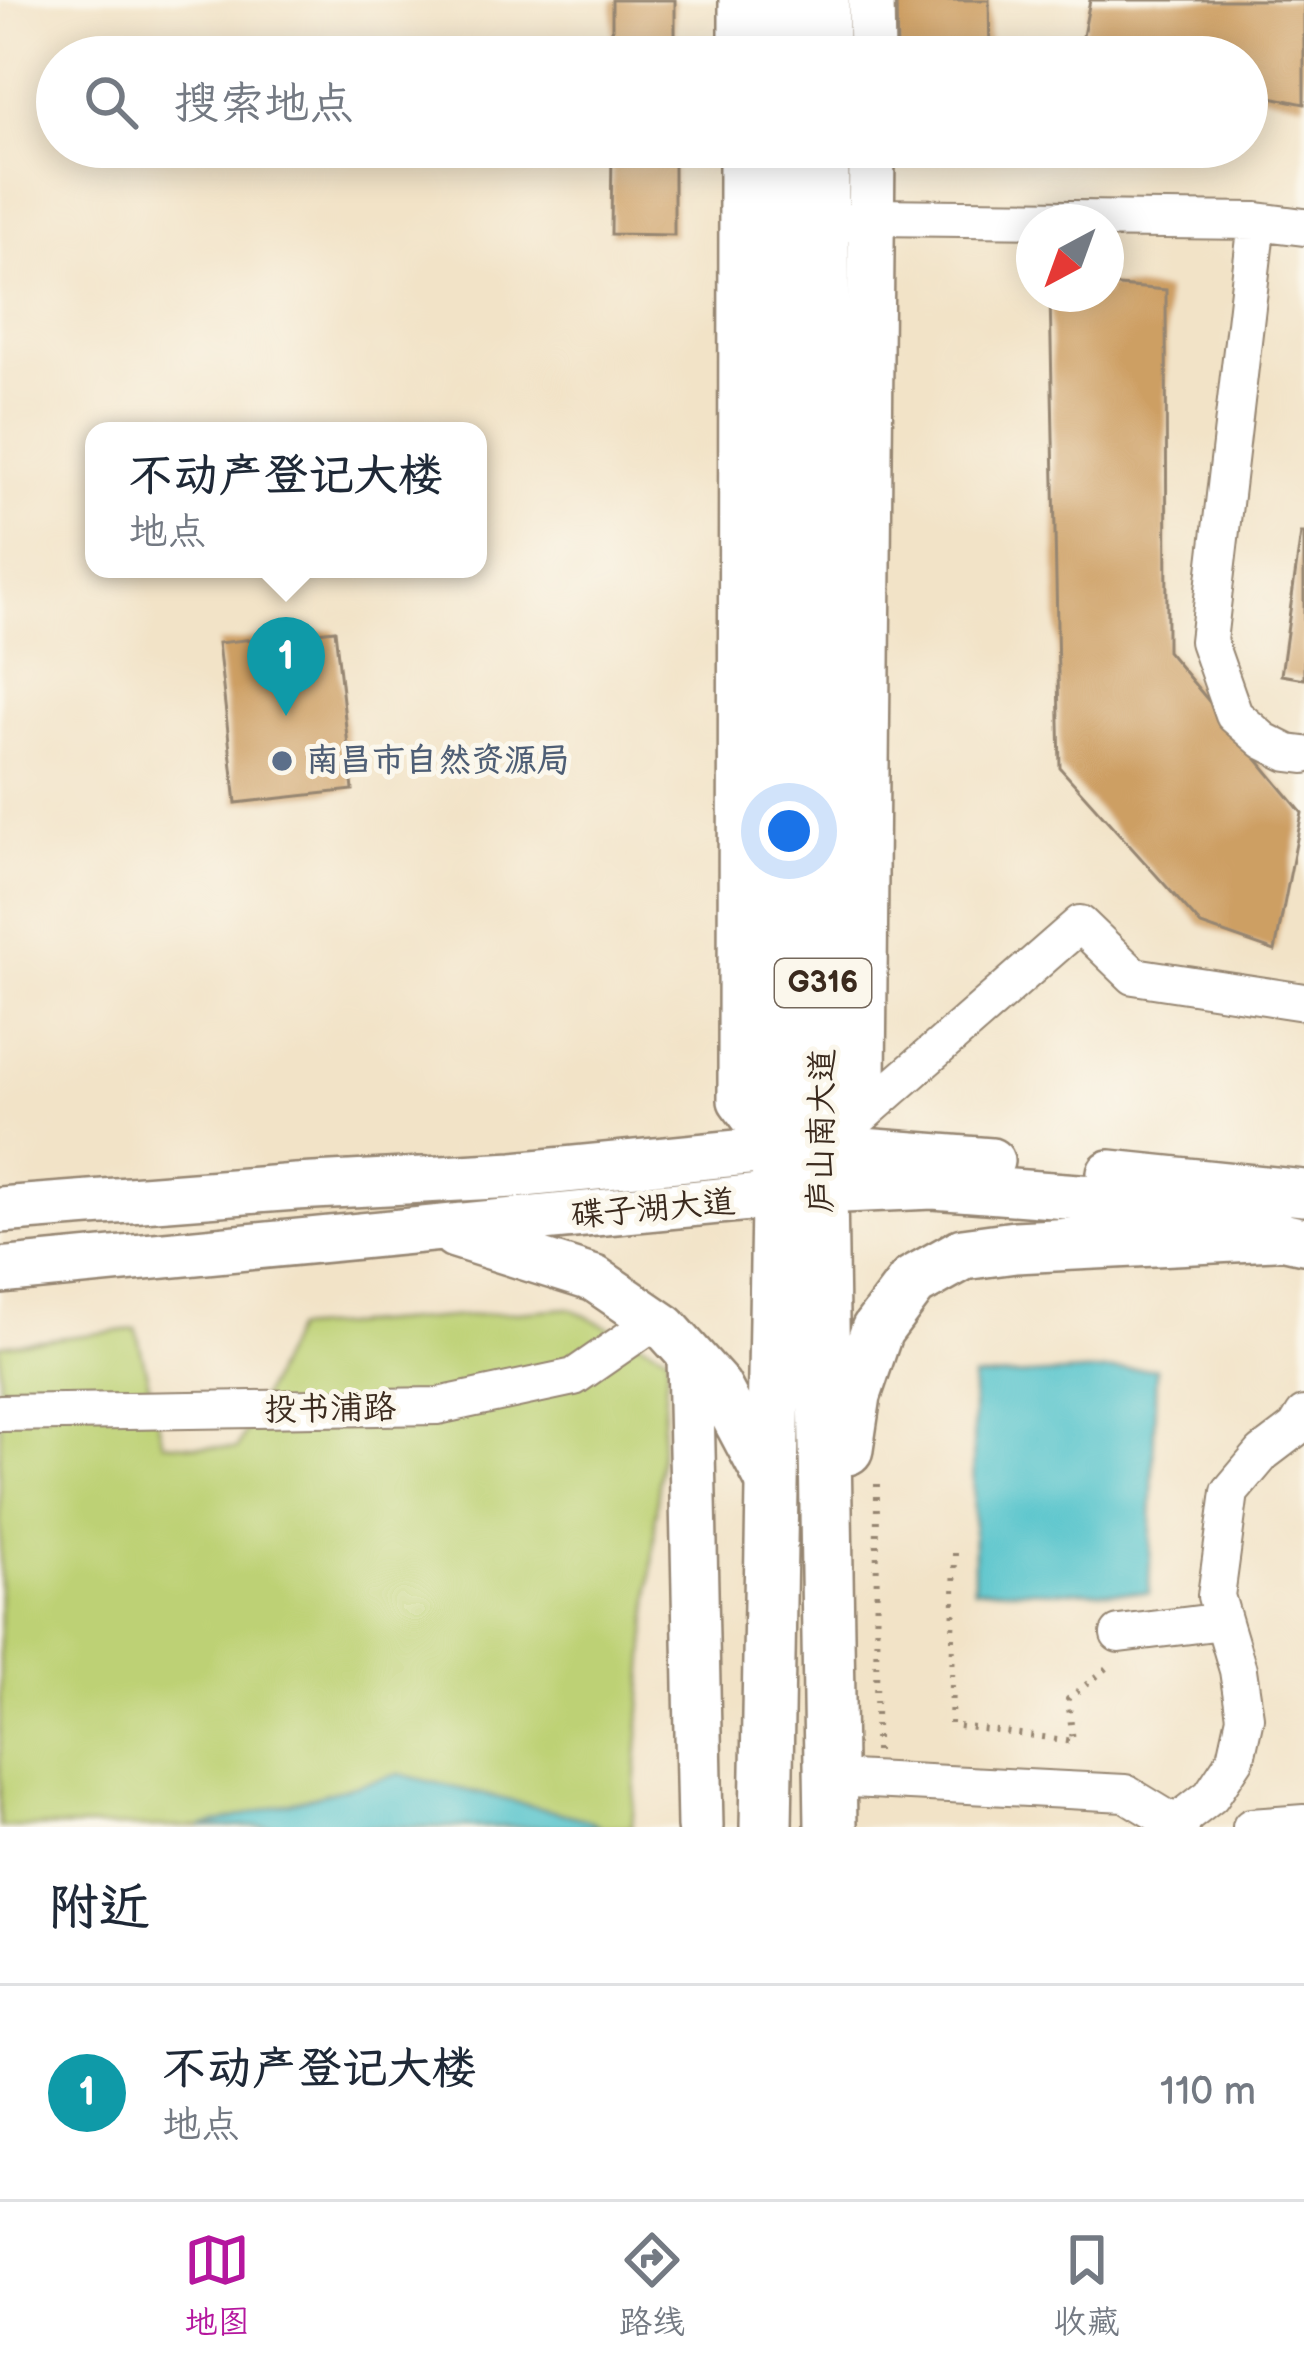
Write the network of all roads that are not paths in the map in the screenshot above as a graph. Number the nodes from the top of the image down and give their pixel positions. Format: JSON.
{"nodes":[{"id":1,"x":742,"y":0,"type":"edge"},
{"id":2,"x":783,"y":0,"type":"edge"},
{"id":3,"x":823,"y":0,"type":"edge"},
{"id":4,"x":871,"y":0,"type":"edge"},
{"id":5,"x":742,"y":36,"type":"edge"},
{"id":6,"x":783,"y":36,"type":"edge"},
{"id":7,"x":823,"y":36,"type":"edge"},
{"id":8,"x":872,"y":36,"type":"edge"},
{"id":9,"x":742,"y":168,"type":"edge"},
{"id":10,"x":782,"y":168,"type":"edge"},
{"id":11,"x":830,"y":168,"type":"edge"},
{"id":12,"x":865,"y":168,"type":"edge"},
{"id":13,"x":1257,"y":221,"type":"junction"},
{"id":14,"x":847,"y":223,"type":"junction"},
{"id":15,"x":1304,"y":226,"type":"edge"},
{"id":16,"x":1304,"y":755,"type":"edge"},
{"id":17,"x":1304,"y":1002,"type":"edge"},
{"id":18,"x":800,"y":1171,"type":"junction"},
{"id":19,"x":1304,"y":1193,"type":"edge"},
{"id":20,"x":0,"y":1210,"type":"edge"},
{"id":21,"x":435,"y":1229,"type":"junction"},
{"id":22,"x":1289,"y":1238,"type":"edge"},
{"id":23,"x":0,"y":1271,"type":"edge"},
{"id":24,"x":641,"y":1330,"type":"dead end"},
{"id":25,"x":690,"y":1356,"type":"junction"},
{"id":26,"x":0,"y":1413,"type":"edge"},
{"id":27,"x":1304,"y":1415,"type":"edge"},
{"id":28,"x":772,"y":1488,"type":"junction"},
{"id":29,"x":828,"y":1580,"type":"junction"},
{"id":30,"x":1223,"y":1621,"type":"junction"},
{"id":31,"x":1137,"y":1631,"type":"road end"},
{"id":32,"x":842,"y":1801,"type":"edge"},
{"id":33,"x":766,"y":1822,"type":"edge"},
{"id":34,"x":1304,"y":1823,"type":"edge"},
{"id":35,"x":1178,"y":1825,"type":"edge"},
{"id":36,"x":700,"y":1826,"type":"edge"},
{"id":37,"x":1251,"y":1827,"type":"edge"}],
"edges":[{"from":1,"to":5,"type":"main road"},
{"from":2,"to":6,"type":"highway"},
{"from":3,"to":7,"type":"highway"},
{"from":4,"to":8,"type":"main road"},
{"from":9,"to":18,"type":"main road"},
{"from":10,"to":18,"type":"highway","name":"庐山南大道","number":"G316"},
{"from":11,"to":14,"type":"highway","name":"庐山南大道","number":"G316"},
{"from":12,"to":14,"type":"main road"},
{"from":13,"to":14,"type":"street"},
{"from":13,"to":15,"type":"street"},
{"from":13,"to":16,"type":"street"},
{"from":14,"to":18,"type":"highway","name":"庐山南大道","number":"G316"},
{"from":17,"to":18,"type":"street"},
{"from":18,"to":19,"type":"main road","name":"碟子湖大道"},
{"from":18,"to":20,"type":"main road","name":"碟子湖大道"},
{"from":18,"to":21,"type":"main road","name":"碟子湖大道"},
{"from":18,"to":22,"type":"main road","name":"碟子湖大道"},
{"from":18,"to":28,"type":"highway","name":"庐山南大道","number":"G316"},
{"from":18,"to":29,"type":"highway","name":"庐山南大道","number":"G316"},
{"from":21,"to":23,"type":"main road","name":"碟子湖大道"},
{"from":21,"to":25,"type":"main road"},
{"from":22,"to":29,"type":"highway"},
{"from":24,"to":26,"type":"street","name":"投书浦路"},
{"from":25,"to":28,"type":"main road"},
{"from":25,"to":36,"type":"main road"},
{"from":27,"to":30,"type":"street"},
{"from":28,"to":33,"type":"highway","name":"庐山南大道","number":"G316"},
{"from":29,"to":32,"type":"highway","name":"庐山南大道","number":"G316"},
{"from":30,"to":31,"type":"street"},
{"from":30,"to":35,"type":"street"},
{"from":32,"to":35,"type":"street"},
{"from":34,"to":37,"type":"street"}]}
